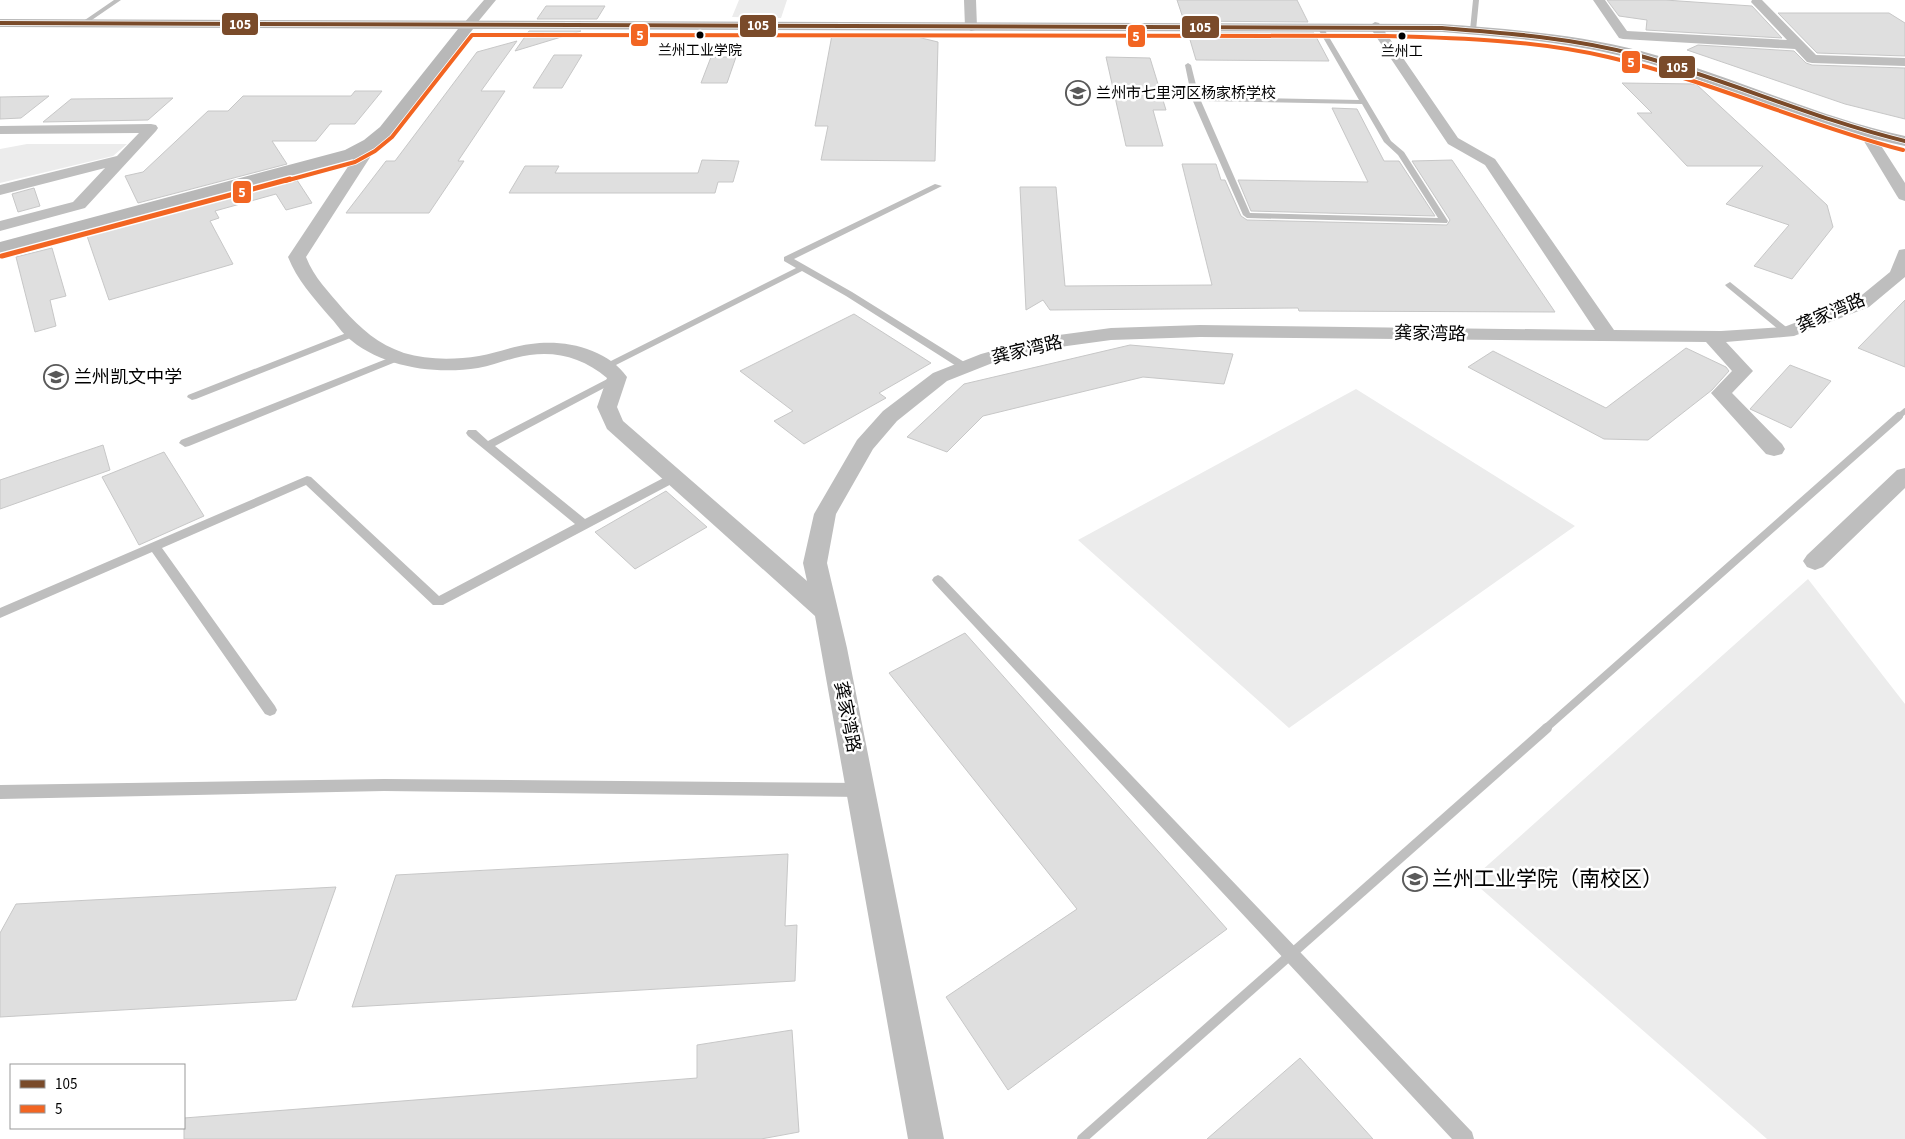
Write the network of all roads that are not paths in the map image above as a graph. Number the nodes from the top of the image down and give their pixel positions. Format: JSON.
{"nodes":[{"id":1,"x":118,"y":0,"type":"edge"},
{"id":2,"x":490,"y":0,"type":"edge"},
{"id":3,"x":970,"y":0,"type":"edge"},
{"id":4,"x":1476,"y":0,"type":"edge"},
{"id":5,"x":1599,"y":0,"type":"edge"},
{"id":6,"x":1757,"y":2,"type":"dead end"},
{"id":7,"x":0,"y":23,"type":"edge"},
{"id":8,"x":84,"y":23,"type":"junction"},
{"id":9,"x":468,"y":26,"type":"junction"},
{"id":10,"x":971,"y":26,"type":"junction"},
{"id":11,"x":1320,"y":26,"type":"junction"},
{"id":12,"x":1375,"y":26,"type":"junction"},
{"id":13,"x":1473,"y":30,"type":"junction"},
{"id":14,"x":0,"y":34,"type":"edge"},
{"id":15,"x":1799,"y":45,"type":"junction"},
{"id":16,"x":1905,"y":62,"type":"edge"},
{"id":17,"x":1188,"y":65,"type":"dead end"},
{"id":18,"x":1196,"y":99,"type":"junction"},
{"id":19,"x":1364,"y":102,"type":"junction"},
{"id":20,"x":0,"y":130,"type":"edge"},
{"id":21,"x":1866,"y":133,"type":"junction"},
{"id":22,"x":1905,"y":141,"type":"edge"},
{"id":23,"x":370,"y":144,"type":"junction"},
{"id":24,"x":122,"y":159,"type":"junction"},
{"id":25,"x":938,"y":186,"type":"dead end"},
{"id":26,"x":0,"y":190,"type":"edge"},
{"id":27,"x":1905,"y":196,"type":"edge"},
{"id":28,"x":79,"y":205,"type":"junction"},
{"id":29,"x":89,"y":224,"type":"junction"},
{"id":30,"x":0,"y":226,"type":"edge"},
{"id":31,"x":0,"y":248,"type":"edge"},
{"id":32,"x":1905,"y":254,"type":"edge"},
{"id":33,"x":802,"y":268,"type":"junction"},
{"id":34,"x":1730,"y":285,"type":"dead end"},
{"id":35,"x":1786,"y":332,"type":"junction"},
{"id":36,"x":354,"y":333,"type":"junction"},
{"id":37,"x":1609,"y":336,"type":"junction"},
{"id":38,"x":1710,"y":336,"type":"junction"},
{"id":39,"x":399,"y":357,"type":"junction"},
{"id":40,"x":966,"y":367,"type":"junction"},
{"id":41,"x":612,"y":371,"type":"junction"},
{"id":42,"x":192,"y":397,"type":"dead end"},
{"id":43,"x":472,"y":433,"type":"dead end"},
{"id":44,"x":185,"y":443,"type":"dead end"},
{"id":45,"x":487,"y":446,"type":"junction"},
{"id":46,"x":1774,"y":449,"type":"dead end"},
{"id":47,"x":1905,"y":475,"type":"edge"},
{"id":48,"x":675,"y":477,"type":"junction"},
{"id":49,"x":584,"y":525,"type":"junction"},
{"id":50,"x":154,"y":546,"type":"junction"},
{"id":51,"x":1815,"y":561,"type":"dead end"},
{"id":52,"x":938,"y":580,"type":"dead end"},
{"id":53,"x":826,"y":612,"type":"junction"},
{"id":54,"x":0,"y":613,"type":"edge"},
{"id":55,"x":270,"y":710,"type":"dead end"},
{"id":56,"x":861,"y":790,"type":"junction"},
{"id":57,"x":0,"y":792,"type":"edge"},
{"id":58,"x":926,"y":1139,"type":"edge"},
{"id":59,"x":1465,"y":1139,"type":"edge"}],
"edges":[{"from":1,"to":8,"type":"lane"},
{"from":2,"to":9,"type":"street"},
{"from":3,"to":10,"type":"street"},
{"from":4,"to":13,"type":"lane"},
{"from":5,"to":15,"type":"street"},
{"from":6,"to":15,"type":"street"},
{"from":7,"to":8,"type":"main road"},
{"from":8,"to":9,"type":"main road"},
{"from":9,"to":10,"type":"main road"},
{"from":9,"to":14,"type":"main road"},
{"from":9,"to":23,"type":"main road"},
{"from":10,"to":11,"type":"main road"},
{"from":11,"to":12,"type":"main road"},
{"from":11,"to":19,"type":"lane"},
{"from":12,"to":13,"type":"main road"},
{"from":12,"to":37,"type":"street"},
{"from":13,"to":21,"type":"main road"},
{"from":15,"to":16,"type":"street"},
{"from":17,"to":18,"type":"lane"},
{"from":18,"to":19,"type":"lane"},
{"from":18,"to":19,"type":"lane"},
{"from":20,"to":24,"type":"street"},
{"from":21,"to":22,"type":"main road"},
{"from":21,"to":27,"type":"street"},
{"from":23,"to":29,"type":"main road"},
{"from":23,"to":36,"type":"street"},
{"from":24,"to":26,"type":"street"},
{"from":24,"to":28,"type":"street"},
{"from":25,"to":33,"type":"lane"},
{"from":28,"to":29,"type":"street"},
{"from":28,"to":30,"type":"street"},
{"from":29,"to":31,"type":"main road"},
{"from":32,"to":35,"type":"street","name":"龚家湾路"},
{"from":33,"to":40,"type":"lane"},
{"from":33,"to":41,"type":"lane"},
{"from":34,"to":35,"type":"lane"},
{"from":35,"to":38,"type":"street","name":"龚家湾路"},
{"from":36,"to":39,"type":"street"},
{"from":36,"to":42,"type":"lane"},
{"from":37,"to":38,"type":"street","name":"龚家湾路"},
{"from":37,"to":40,"type":"street","name":"龚家湾路"},
{"from":38,"to":46,"type":"street"},
{"from":39,"to":41,"type":"street"},
{"from":39,"to":44,"type":"lane"},
{"from":40,"to":53,"type":"street","name":"龚家湾路"},
{"from":41,"to":45,"type":"lane"},
{"from":41,"to":48,"type":"street"},
{"from":43,"to":45,"type":"lane"},
{"from":45,"to":49,"type":"lane"},
{"from":47,"to":51,"type":"street"},
{"from":48,"to":49,"type":"lane"},
{"from":48,"to":53,"type":"street"},
{"from":49,"to":50,"type":"lane"},
{"from":50,"to":54,"type":"lane"},
{"from":50,"to":55,"type":"lane"},
{"from":52,"to":59,"type":"lane"},
{"from":53,"to":56,"type":"street","name":"龚家湾路"},
{"from":56,"to":57,"type":"lane"},
{"from":56,"to":58,"type":"street","name":"龚家湾路"}]}
